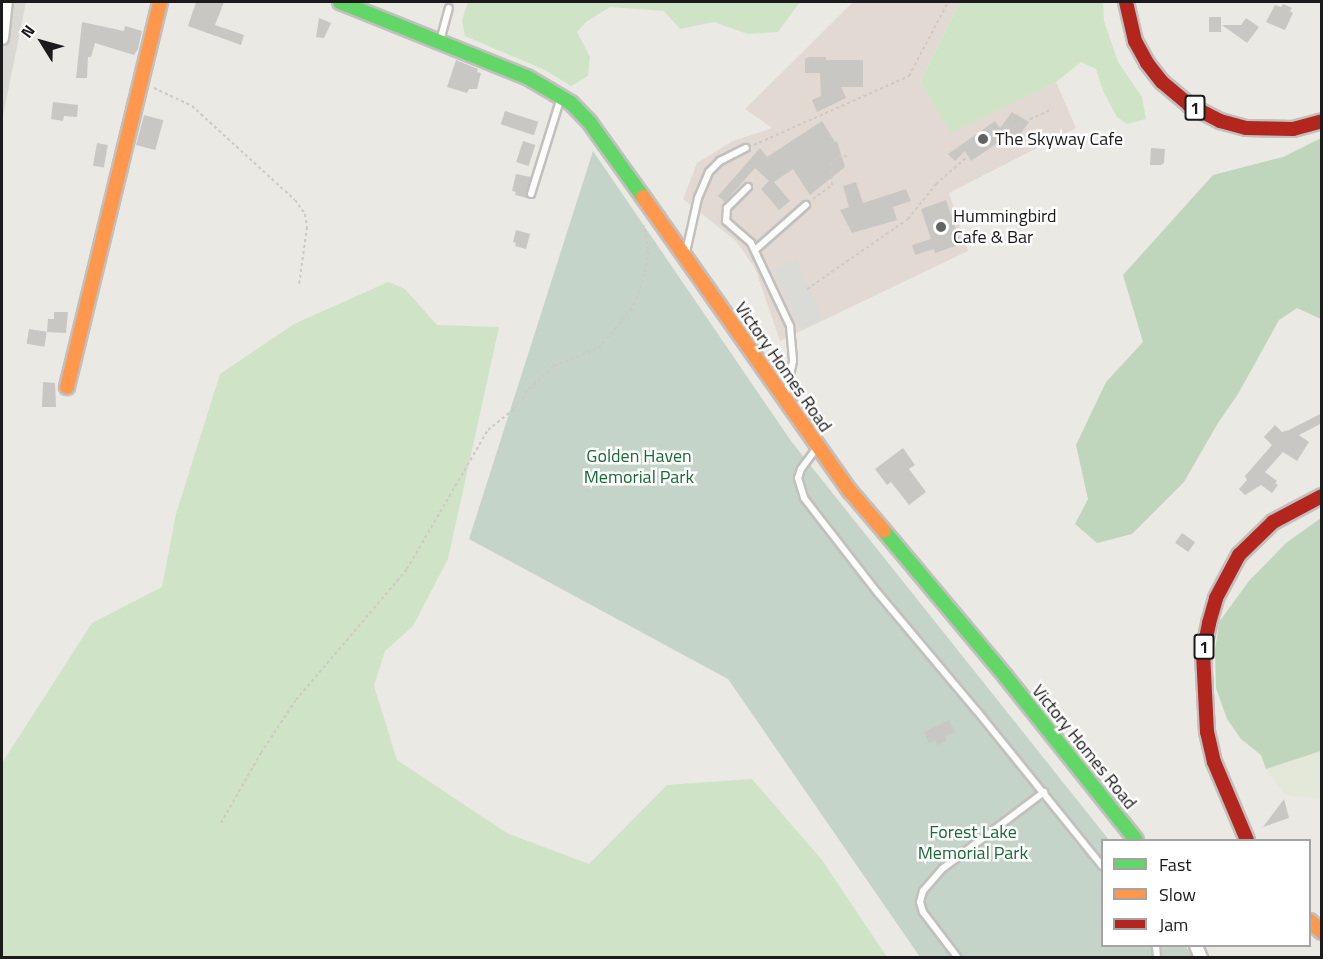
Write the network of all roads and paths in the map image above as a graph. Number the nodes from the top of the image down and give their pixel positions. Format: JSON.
{"nodes":[{"id":1,"x":6,"y":2,"type":"edge"},
{"id":2,"x":160,"y":2,"type":"edge"},
{"id":3,"x":340,"y":2,"type":"edge"},
{"id":4,"x":948,"y":2,"type":"edge"},
{"id":5,"x":1126,"y":2,"type":"edge"},
{"id":6,"x":448,"y":8,"type":"dead end"},
{"id":7,"x":2,"y":38,"type":"edge"},
{"id":8,"x":440,"y":42,"type":"junction"},
{"id":9,"x":140,"y":84,"type":"junction"},
{"id":10,"x":561,"y":97,"type":"junction"},
{"id":11,"x":1052,"y":109,"type":"dead end"},
{"id":12,"x":1322,"y":121,"type":"edge"},
{"id":13,"x":1003,"y":132,"type":"dead end"},
{"id":14,"x":746,"y":148,"type":"joint"},
{"id":15,"x":847,"y":156,"type":"dead end"},
{"id":16,"x":968,"y":156,"type":"dead end"},
{"id":17,"x":748,"y":187,"type":"dead end"},
{"id":18,"x":531,"y":194,"type":"dead end"},
{"id":19,"x":806,"y":205,"type":"joint"},
{"id":20,"x":650,"y":209,"type":"junction"},
{"id":21,"x":755,"y":250,"type":"junction"},
{"id":22,"x":685,"y":257,"type":"junction"},
{"id":23,"x":299,"y":285,"type":"dead end"},
{"id":24,"x":807,"y":288,"type":"dead end"},
{"id":25,"x":67,"y":387,"type":"dead end"},
{"id":26,"x":784,"y":400,"type":"junction"},
{"id":27,"x":818,"y":447,"type":"junction"},
{"id":28,"x":1322,"y":496,"type":"edge"},
{"id":29,"x":1044,"y":792,"type":"junction"},
{"id":30,"x":221,"y":824,"type":"dead end"},
{"id":31,"x":1135,"y":839,"type":"edge"},
{"id":32,"x":1247,"y":839,"type":"edge"},
{"id":33,"x":1101,"y":865,"type":"edge"},
{"id":34,"x":958,"y":957,"type":"edge"}],
"edges":[{"from":1,"to":7,"type":"street"},
{"from":2,"to":9,"type":"main road"},
{"from":3,"to":8,"type":"main road","name":"Victory Homes Road"},
{"from":4,"to":14,"type":"path"},
{"from":5,"to":12,"type":"main road","number":"1"},
{"from":6,"to":8,"type":"lane"},
{"from":8,"to":10,"type":"main road","name":"Victory Homes Road"},
{"from":9,"to":23,"type":"path"},
{"from":9,"to":25,"type":"main road"},
{"from":10,"to":18,"type":"lane"},
{"from":10,"to":20,"type":"main road","name":"Victory Homes Road"},
{"from":11,"to":13,"type":"path"},
{"from":14,"to":22,"type":"lane"},
{"from":15,"to":19,"type":"path"},
{"from":16,"to":24,"type":"path"},
{"from":17,"to":21,"type":"lane"},
{"from":19,"to":21,"type":"lane"},
{"from":20,"to":22,"type":"main road","name":"Victory Homes Road"},
{"from":20,"to":30,"type":"path"},
{"from":21,"to":26,"type":"lane"},
{"from":22,"to":26,"type":"main road","name":"Victory Homes Road"},
{"from":26,"to":27,"type":"main road","name":"Victory Homes Road"},
{"from":27,"to":29,"type":"lane"},
{"from":27,"to":31,"type":"main road","name":"Victory Homes Road"},
{"from":28,"to":32,"type":"main road","number":"1"},
{"from":29,"to":33,"type":"lane"},
{"from":29,"to":34,"type":"lane"}]}
